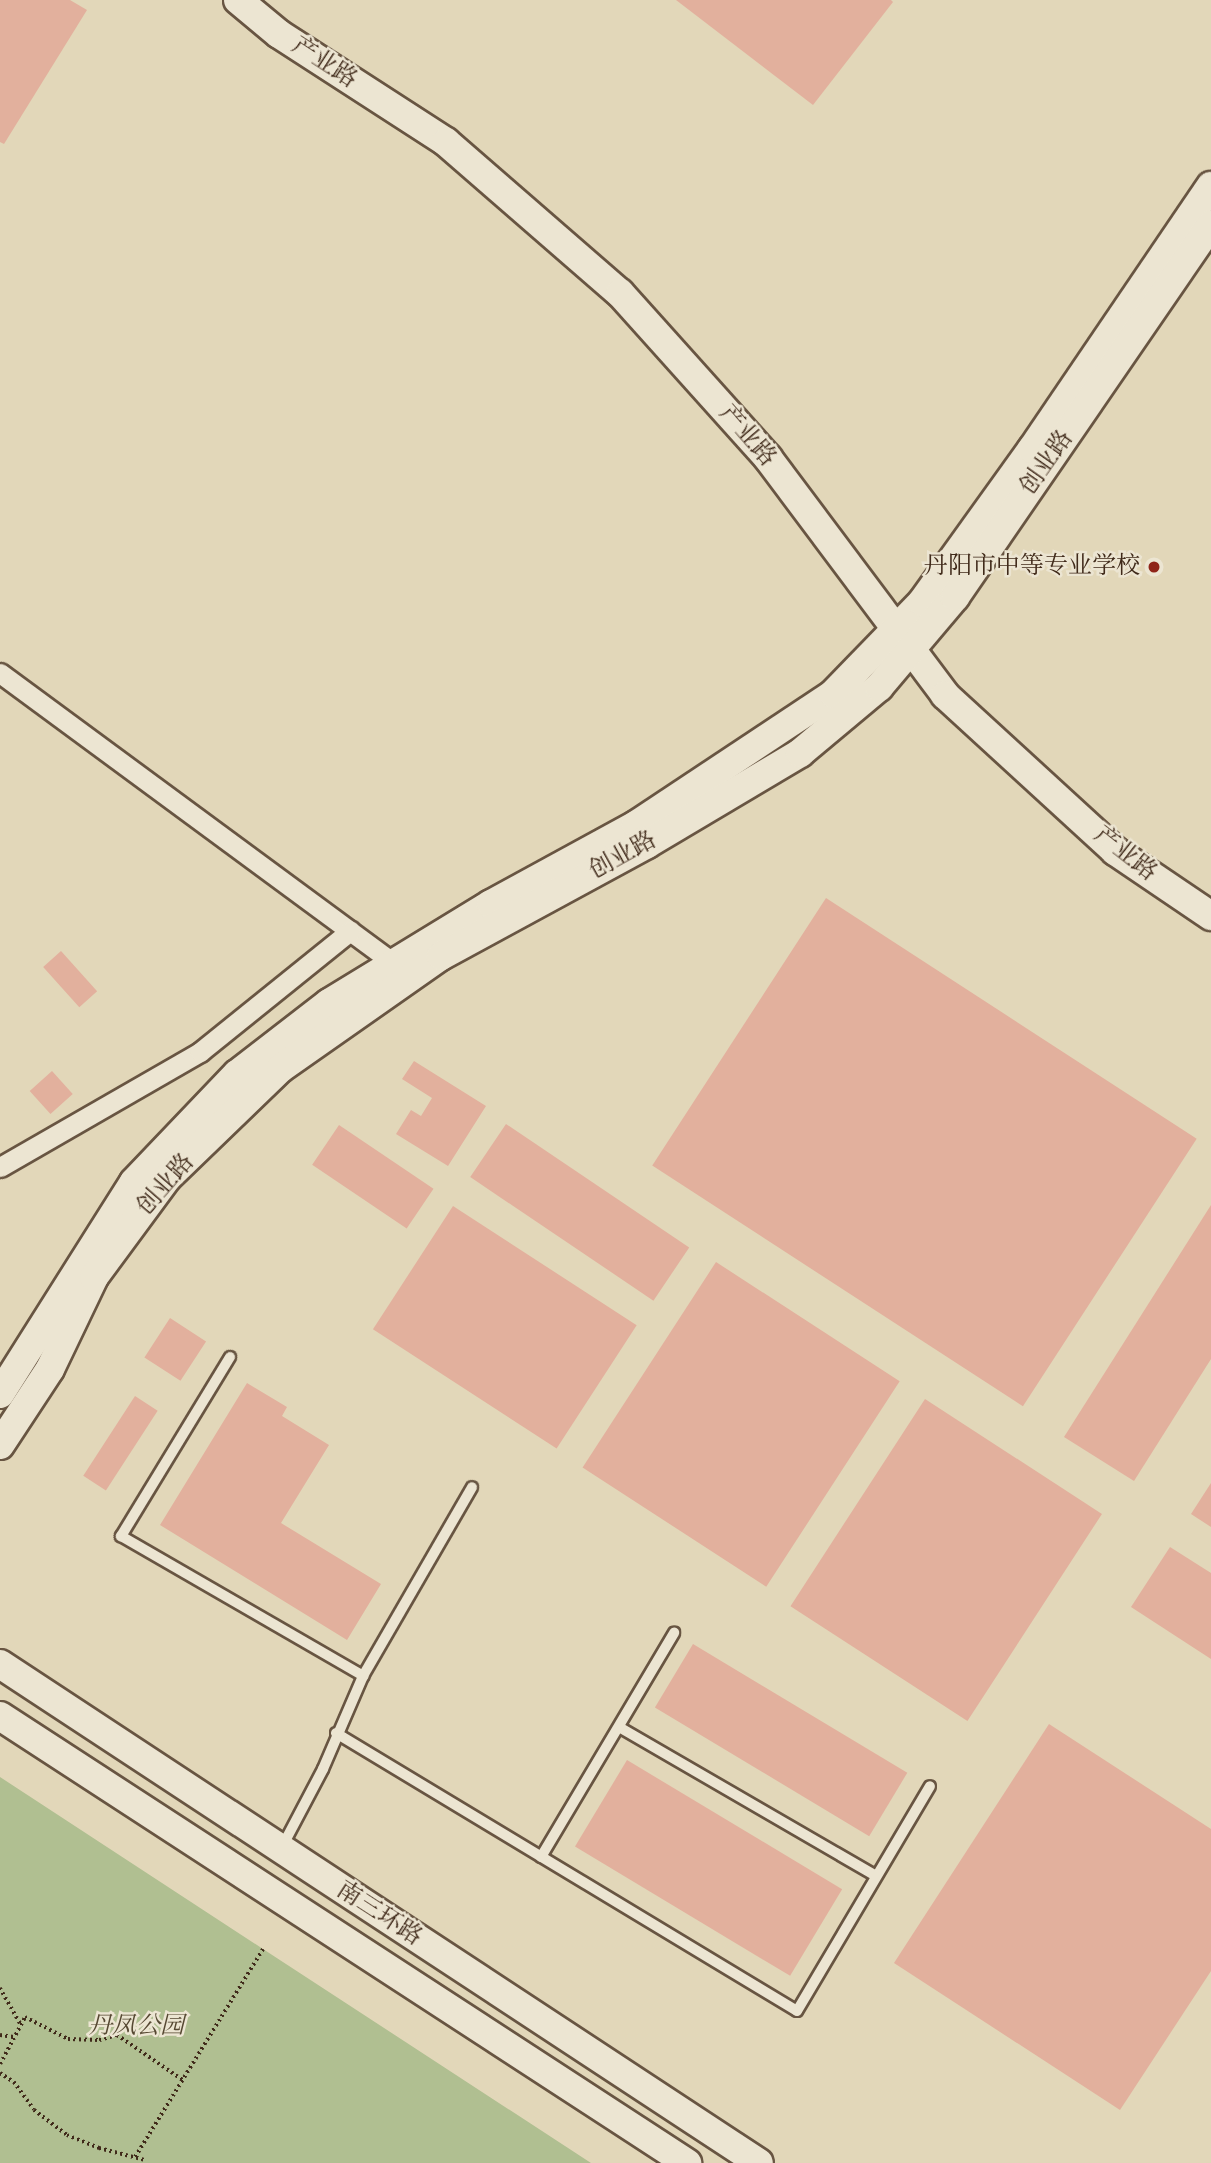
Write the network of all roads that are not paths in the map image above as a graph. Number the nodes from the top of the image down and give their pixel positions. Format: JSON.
{"nodes":[{"id":1,"x":238,"y":0,"type":"edge"},
{"id":2,"x":1211,"y":186,"type":"edge"},
{"id":3,"x":1211,"y":225,"type":"edge"},
{"id":4,"x":903,"y":639,"type":"junction"},
{"id":5,"x":0,"y":673,"type":"edge"},
{"id":6,"x":1211,"y":916,"type":"edge"},
{"id":7,"x":350,"y":931,"type":"junction"},
{"id":8,"x":394,"y":963,"type":"junction"},
{"id":9,"x":0,"y":1167,"type":"edge"},
{"id":10,"x":230,"y":1357,"type":"dead end"},
{"id":11,"x":0,"y":1394,"type":"edge"},
{"id":12,"x":0,"y":1445,"type":"edge"},
{"id":13,"x":472,"y":1487,"type":"dead end"},
{"id":14,"x":674,"y":1633,"type":"dead end"},
{"id":15,"x":0,"y":1664,"type":"edge"},
{"id":16,"x":363,"y":1676,"type":"junction"},
{"id":17,"x":0,"y":1716,"type":"edge"},
{"id":18,"x":619,"y":1727,"type":"junction"},
{"id":19,"x":336,"y":1733,"type":"junction"},
{"id":20,"x":930,"y":1786,"type":"dead end"},
{"id":21,"x":281,"y":1849,"type":"junction"},
{"id":22,"x":541,"y":1857,"type":"junction"},
{"id":23,"x":876,"y":1876,"type":"junction"},
{"id":24,"x":687,"y":2163,"type":"edge"},
{"id":25,"x":759,"y":2163,"type":"edge"}],
"edges":[{"from":1,"to":4,"type":"street","name":"产业路"},
{"from":2,"to":4,"type":"street","name":"创业路"},
{"from":3,"to":4,"type":"street","name":"创业路"},
{"from":4,"to":6,"type":"street","name":"产业路"},
{"from":4,"to":8,"type":"street","name":"创业路"},
{"from":4,"to":12,"type":"street","name":"创业路"},
{"from":5,"to":7,"type":"street"},
{"from":7,"to":8,"type":"street"},
{"from":7,"to":9,"type":"street"},
{"from":8,"to":11,"type":"street","name":"创业路"},
{"from":10,"to":16,"type":"lane"},
{"from":13,"to":16,"type":"lane"},
{"from":14,"to":18,"type":"lane"},
{"from":15,"to":21,"type":"street","name":"南三环路"},
{"from":16,"to":19,"type":"lane"},
{"from":17,"to":24,"type":"street","name":"南三环路"},
{"from":18,"to":22,"type":"lane"},
{"from":18,"to":23,"type":"lane"},
{"from":19,"to":21,"type":"lane"},
{"from":19,"to":22,"type":"lane"},
{"from":20,"to":23,"type":"lane"},
{"from":21,"to":25,"type":"street","name":"南三环路"},
{"from":22,"to":23,"type":"lane"}]}
